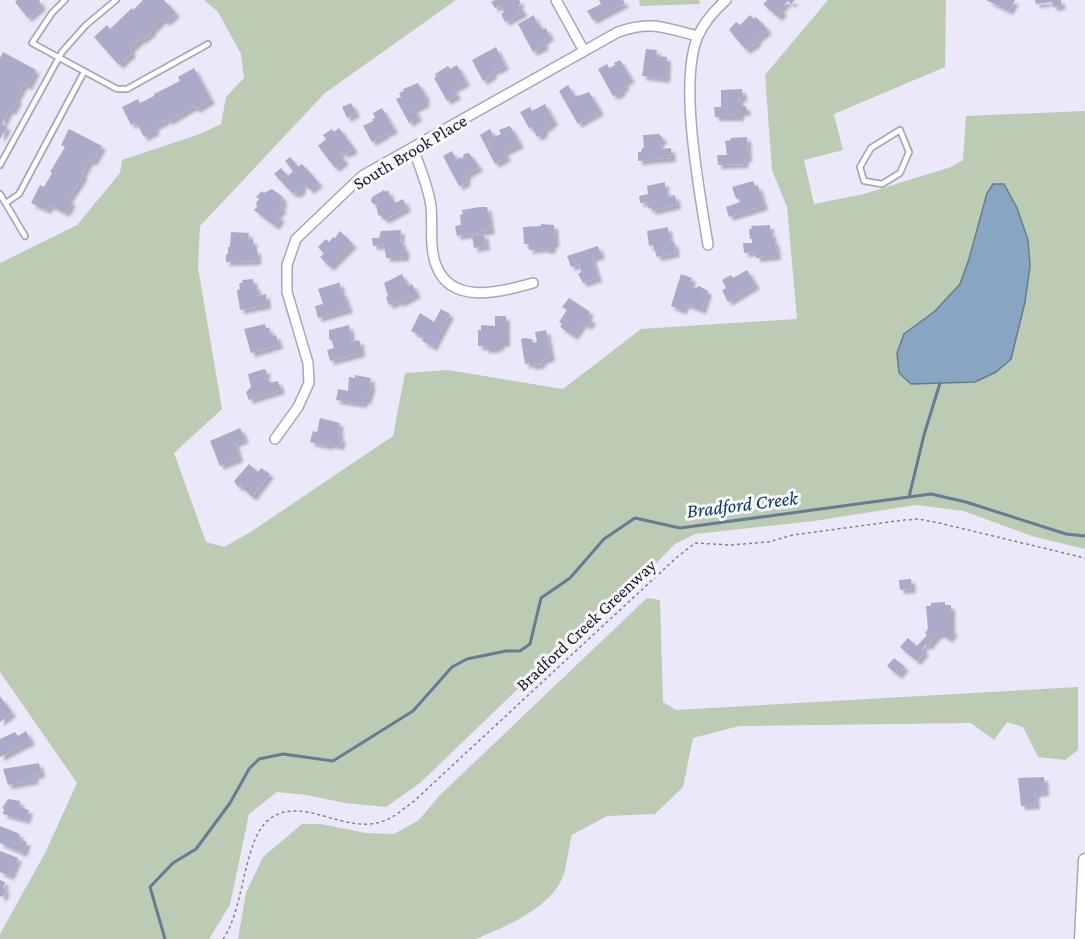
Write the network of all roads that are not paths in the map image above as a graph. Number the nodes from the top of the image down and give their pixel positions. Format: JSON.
{"nodes":[{"id":1,"x":65,"y":0,"type":"edge"},
{"id":2,"x":116,"y":0,"type":"edge"},
{"id":3,"x":555,"y":0,"type":"edge"},
{"id":4,"x":726,"y":0,"type":"edge"},
{"id":5,"x":698,"y":36,"type":"junction"},
{"id":6,"x":208,"y":44,"type":"dead end"},
{"id":7,"x":584,"y":51,"type":"junction"},
{"id":8,"x":59,"y":59,"type":"junction"},
{"id":9,"x":84,"y":72,"type":"junction"},
{"id":10,"x":871,"y":148,"type":"joint"},
{"id":11,"x":413,"y":149,"type":"junction"},
{"id":12,"x":0,"y":165,"type":"edge"},
{"id":13,"x":0,"y":194,"type":"edge"},
{"id":14,"x":6,"y":203,"type":"junction"},
{"id":15,"x":25,"y":236,"type":"dead end"},
{"id":16,"x":708,"y":245,"type":"dead end"},
{"id":17,"x":533,"y":283,"type":"dead end"},
{"id":18,"x":274,"y":439,"type":"dead end"},
{"id":19,"x":1085,"y":860,"type":"edge"},
{"id":20,"x":1081,"y":939,"type":"edge"}],
"edges":[{"from":1,"to":8,"type":"lane"},
{"from":2,"to":8,"type":"lane"},
{"from":3,"to":7,"type":"street"},
{"from":4,"to":5,"type":"street"},
{"from":5,"to":7,"type":"street","name":"South Brook Place"},
{"from":5,"to":16,"type":"street"},
{"from":6,"to":9,"type":"lane"},
{"from":7,"to":11,"type":"street","name":"South Brook Place"},
{"from":8,"to":9,"type":"lane"},
{"from":8,"to":12,"type":"lane"},
{"from":9,"to":14,"type":"lane"},
{"from":10,"to":10,"type":"lane"},
{"from":11,"to":17,"type":"street"},
{"from":11,"to":18,"type":"street","name":"South Brook Place"},
{"from":13,"to":14,"type":"lane"},
{"from":14,"to":15,"type":"lane"},
{"from":19,"to":20,"type":"street"}]}
